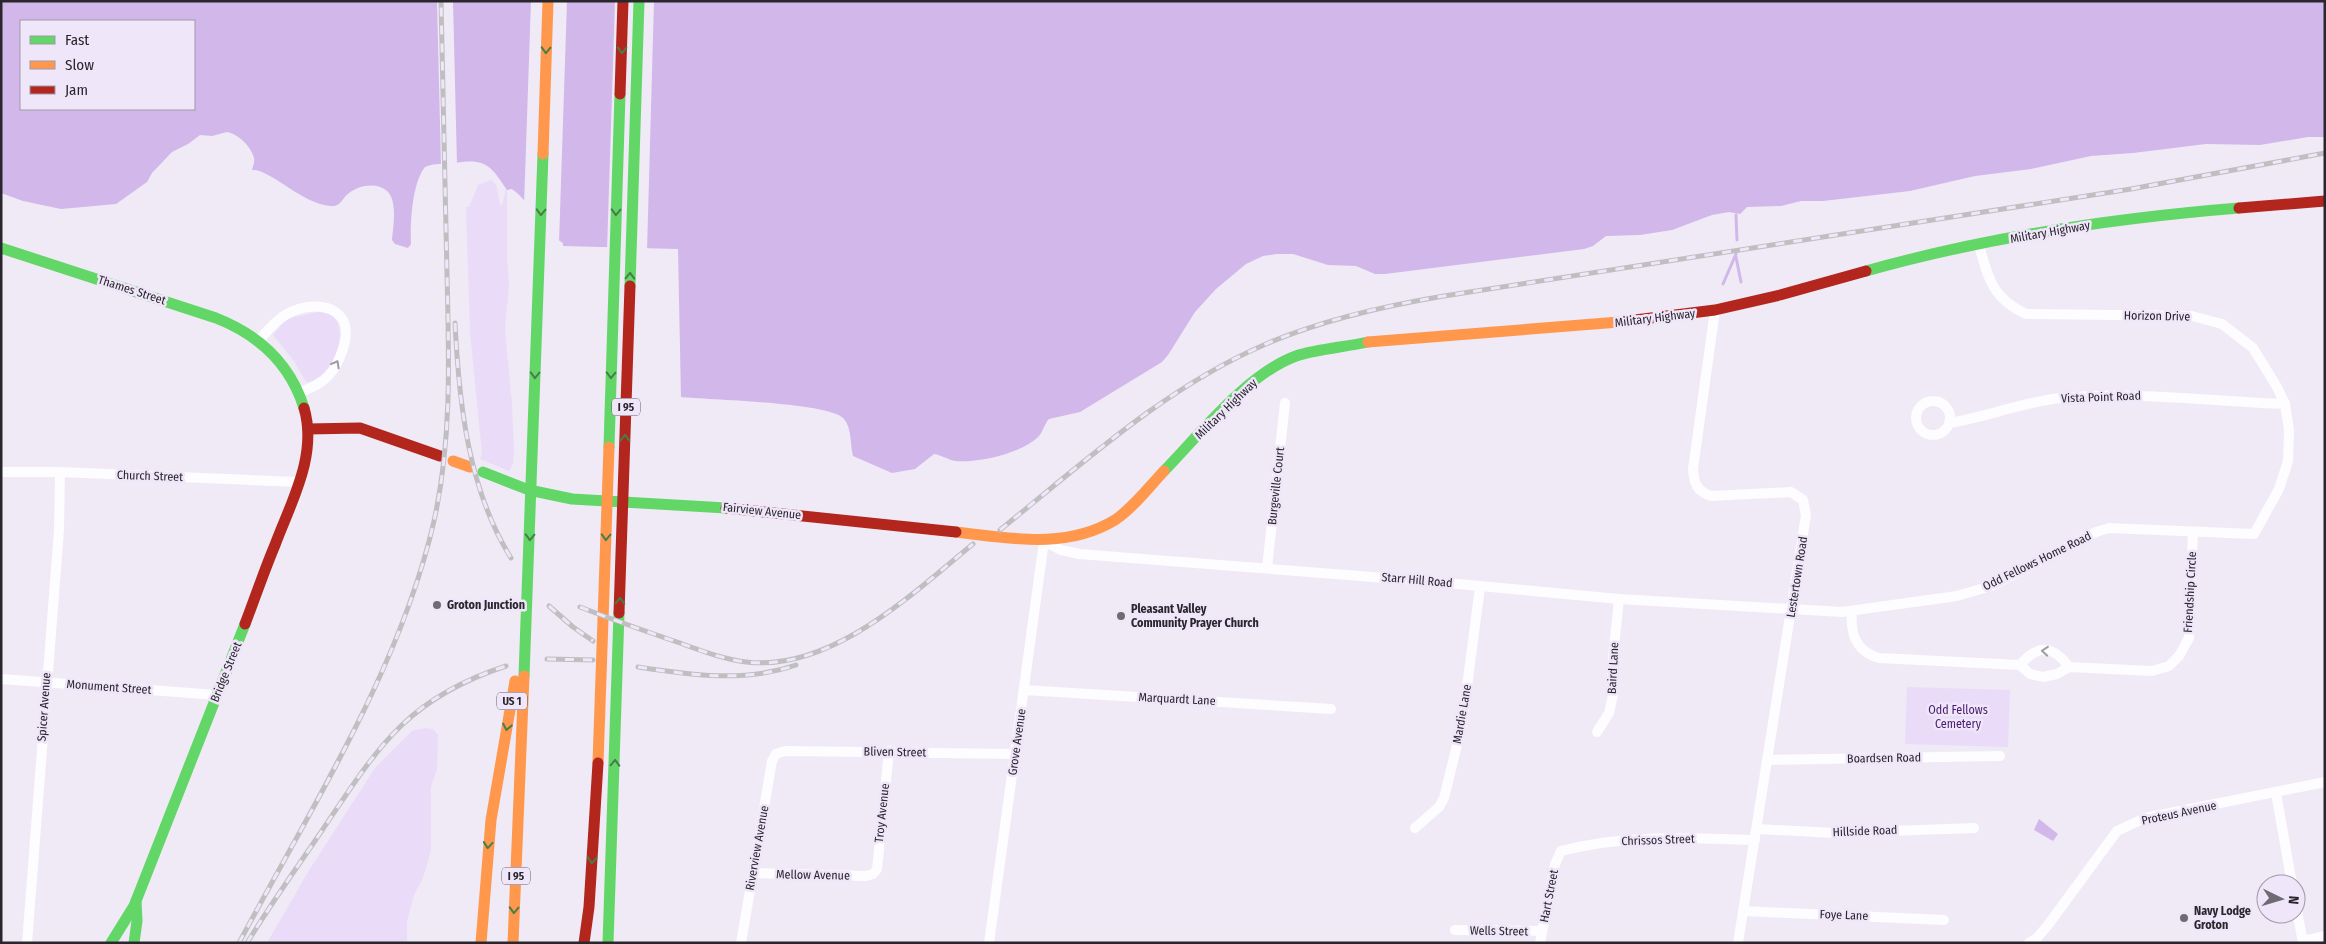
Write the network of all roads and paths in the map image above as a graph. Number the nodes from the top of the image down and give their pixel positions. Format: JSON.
{"nodes":[{"id":1,"x":548,"y":1,"type":"edge"},
{"id":2,"x":623,"y":1,"type":"edge"},
{"id":3,"x":639,"y":1,"type":"edge"},
{"id":4,"x":2325,"y":201,"type":"edge"},
{"id":5,"x":1979,"y":245,"type":"junction"},
{"id":6,"x":1,"y":248,"type":"edge"},
{"id":7,"x":1715,"y":310,"type":"junction"},
{"id":8,"x":259,"y":340,"type":"junction"},
{"id":9,"x":299,"y":393,"type":"junction"},
{"id":10,"x":1285,"y":403,"type":"dead end"},
{"id":11,"x":2285,"y":404,"type":"junction"},
{"id":12,"x":1949,"y":423,"type":"dead end"},
{"id":13,"x":308,"y":429,"type":"junction"},
{"id":14,"x":440,"y":456,"type":"dead end"},
{"id":15,"x":453,"y":461,"type":"dead end"},
{"id":16,"x":470,"y":467,"type":"dead end"},
{"id":17,"x":1,"y":472,"type":"edge"},
{"id":18,"x":60,"y":472,"type":"junction"},
{"id":19,"x":484,"y":472,"type":"dead end"},
{"id":20,"x":298,"y":482,"type":"junction"},
{"id":21,"x":2193,"y":532,"type":"junction"},
{"id":22,"x":1044,"y":541,"type":"junction"},
{"id":23,"x":1267,"y":568,"type":"junction"},
{"id":24,"x":1480,"y":587,"type":"junction"},
{"id":25,"x":528,"y":592,"type":"junction"},
{"id":26,"x":1619,"y":599,"type":"junction"},
{"id":27,"x":1792,"y":608,"type":"junction"},
{"id":28,"x":1852,"y":610,"type":"junction"},
{"id":29,"x":2020,"y":665,"type":"junction"},
{"id":30,"x":2069,"y":668,"type":"junction"},
{"id":31,"x":1,"y":679,"type":"edge"},
{"id":32,"x":46,"y":682,"type":"junction"},
{"id":33,"x":1024,"y":690,"type":"junction"},
{"id":34,"x":217,"y":695,"type":"junction"},
{"id":35,"x":1330,"y":708,"type":"dead end"},
{"id":36,"x":1597,"y":732,"type":"dead end"},
{"id":37,"x":889,"y":751,"type":"junction"},
{"id":38,"x":776,"y":754,"type":"joint"},
{"id":39,"x":1015,"y":754,"type":"junction"},
{"id":40,"x":2000,"y":756,"type":"dead end"},
{"id":41,"x":1768,"y":760,"type":"junction"},
{"id":42,"x":2325,"y":782,"type":"edge"},
{"id":43,"x":2276,"y":793,"type":"junction"},
{"id":44,"x":1415,"y":828,"type":"dead end"},
{"id":45,"x":1974,"y":828,"type":"dead end"},
{"id":46,"x":1756,"y":835,"type":"junction"},
{"id":47,"x":1561,"y":851,"type":"joint"},
{"id":48,"x":753,"y":873,"type":"junction"},
{"id":49,"x":873,"y":874,"type":"joint"},
{"id":50,"x":2290,"y":874,"type":"edge"},
{"id":51,"x":136,"y":901,"type":"junction"},
{"id":52,"x":1743,"y":911,"type":"junction"},
{"id":53,"x":608,"y":914,"type":"junction"},
{"id":54,"x":1944,"y":920,"type":"dead end"},
{"id":55,"x":2300,"y":924,"type":"edge"},
{"id":56,"x":1455,"y":930,"type":"dead end"},
{"id":57,"x":1542,"y":931,"type":"junction"},
{"id":58,"x":2325,"y":936,"type":"edge"},
{"id":59,"x":2303,"y":942,"type":"edge"},
{"id":60,"x":27,"y":943,"type":"edge"},
{"id":61,"x":111,"y":943,"type":"edge"},
{"id":62,"x":134,"y":943,"type":"edge"},
{"id":63,"x":482,"y":943,"type":"edge"},
{"id":64,"x":513,"y":943,"type":"edge"},
{"id":65,"x":584,"y":943,"type":"edge"},
{"id":66,"x":608,"y":943,"type":"edge"},
{"id":67,"x":616,"y":943,"type":"edge"},
{"id":68,"x":741,"y":943,"type":"edge"},
{"id":69,"x":989,"y":943,"type":"edge"},
{"id":70,"x":1540,"y":943,"type":"edge"},
{"id":71,"x":1738,"y":943,"type":"edge"},
{"id":72,"x":2029,"y":943,"type":"edge"}],
"edges":[{"from":1,"to":25,"type":"main road","number":"I 95","one_way":true},
{"from":2,"to":65,"type":"main road","one_way":true},
{"from":53,"to":3,"type":"main road","number":"I 95","one_way":true},
{"from":4,"to":5,"type":"main road","name":"Military Highway"},
{"from":5,"to":7,"type":"main road","name":"Military Highway"},
{"from":5,"to":11,"type":"street","name":"Horizon Drive"},
{"from":6,"to":8,"type":"main road","name":"Thames Street"},
{"from":7,"to":22,"type":"main road","name":"Military Highway"},
{"from":7,"to":27,"type":"street","name":"Lestertown Road"},
{"from":8,"to":9,"type":"main road","name":"Bridge Street"},
{"from":9,"to":8,"type":"street","one_way":true},
{"from":9,"to":13,"type":"main road","name":"Bridge Street"},
{"from":10,"to":23,"type":"street","name":"Burgeville Court"},
{"from":11,"to":12,"type":"street","name":"Vista Point Road"},
{"from":11,"to":21,"type":"street","name":"Horizon Drive"},
{"from":13,"to":14,"type":"main road"},
{"from":13,"to":20,"type":"main road","name":"Bridge Street"},
{"from":15,"to":16,"type":"main road"},
{"from":17,"to":18,"type":"street","name":"Church Street"},
{"from":18,"to":20,"type":"street","name":"Church Street"},
{"from":18,"to":32,"type":"street","name":"Spicer Avenue"},
{"from":19,"to":22,"type":"main road","name":"Fairview Avenue"},
{"from":20,"to":34,"type":"main road","name":"Bridge Street"},
{"from":21,"to":28,"type":"street","name":"Odd Fellows Home Road"},
{"from":21,"to":30,"type":"street","name":"Friendship Circle"},
{"from":22,"to":23,"type":"street","name":"Starr Hill Road"},
{"from":22,"to":33,"type":"street","name":"Grove Avenue"},
{"from":23,"to":24,"type":"street","name":"Starr Hill Road"},
{"from":24,"to":26,"type":"street","name":"Starr Hill Road"},
{"from":24,"to":44,"type":"street","name":"Mardie Lane"},
{"from":25,"to":63,"type":"main road","number":"US 1","one_way":true},
{"from":25,"to":64,"type":"main road","number":"I 95","one_way":true},
{"from":26,"to":27,"type":"street","name":"Starr Hill Road"},
{"from":26,"to":36,"type":"street","name":"Baird Lane"},
{"from":27,"to":28,"type":"street","name":"Odd Fellows Home Road"},
{"from":27,"to":41,"type":"street","name":"Lestertown Road"},
{"from":28,"to":29,"type":"street","name":"Friendship Circle"},
{"from":29,"to":30,"type":"street","name":"Friendship Circle"},
{"from":30,"to":29,"type":"street","one_way":true},
{"from":31,"to":32,"type":"street","name":"Monument Street"},
{"from":32,"to":34,"type":"street","name":"Monument Street"},
{"from":32,"to":60,"type":"street","name":"Spicer Avenue"},
{"from":33,"to":35,"type":"street","name":"Marquardt Lane"},
{"from":33,"to":39,"type":"street","name":"Grove Avenue"},
{"from":34,"to":51,"type":"main road","name":"Bridge Street"},
{"from":37,"to":38,"type":"street","name":"Bliven Street"},
{"from":37,"to":39,"type":"street","name":"Bliven Street"},
{"from":37,"to":49,"type":"street","name":"Troy Avenue"},
{"from":38,"to":48,"type":"street","name":"Riverview Avenue"},
{"from":39,"to":69,"type":"street","name":"Grove Avenue"},
{"from":40,"to":41,"type":"street","name":"Boardsen Road"},
{"from":41,"to":46,"type":"street","name":"Lestertown Road"},
{"from":42,"to":43,"type":"street","name":"Proteus Avenue"},
{"from":43,"to":50,"type":"street"},
{"from":43,"to":72,"type":"street","name":"Proteus Avenue"},
{"from":45,"to":46,"type":"street","name":"Hillside Road"},
{"from":46,"to":47,"type":"street","name":"Chrissos Street"},
{"from":46,"to":52,"type":"street","name":"Lestertown Road"},
{"from":47,"to":57,"type":"street","name":"Hart Street"},
{"from":48,"to":49,"type":"street","name":"Mellow Avenue"},
{"from":48,"to":68,"type":"street","name":"Riverview Avenue"},
{"from":51,"to":61,"type":"main road","name":"Bridge Street"},
{"from":51,"to":62,"type":"main road"},
{"from":52,"to":54,"type":"street","name":"Foye Lane"},
{"from":52,"to":71,"type":"street","name":"Lestertown Road"},
{"from":53,"to":66,"type":"main road","number":"I 95"},
{"from":53,"to":67,"type":"main road"},
{"from":55,"to":59,"type":"street"},
{"from":56,"to":57,"type":"street","name":"Wells Street"},
{"from":57,"to":70,"type":"street","name":"Hart Street"},
{"from":58,"to":59,"type":"street"}]}
